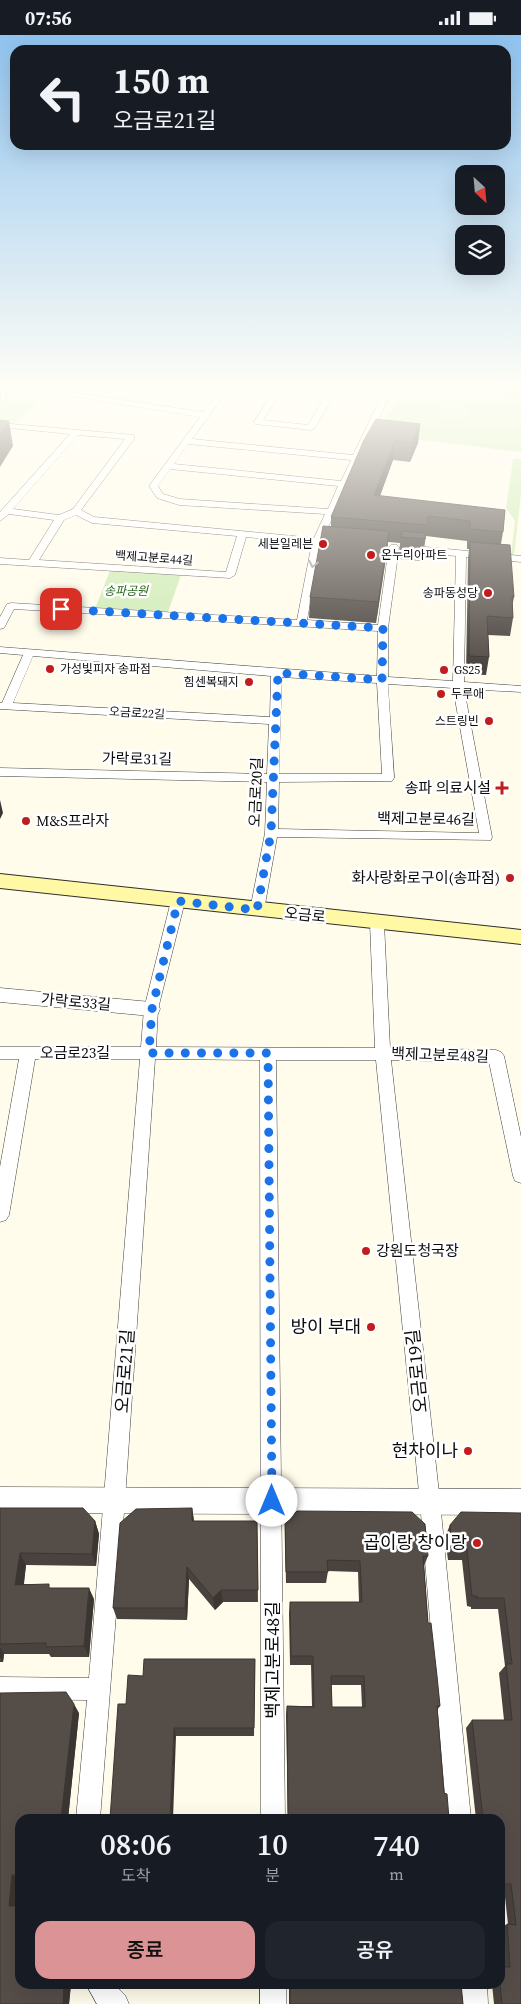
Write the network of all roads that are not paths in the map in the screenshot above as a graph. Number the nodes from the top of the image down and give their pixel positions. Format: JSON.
{"nodes":[{"id":1,"x":31,"y":483,"type":"edge"},
{"id":2,"x":97,"y":483,"type":"edge"},
{"id":3,"x":155,"y":483,"type":"edge"},
{"id":4,"x":322,"y":483,"type":"edge"},
{"id":5,"x":343,"y":485,"type":"joint"},
{"id":6,"x":76,"y":511,"type":"junction"},
{"id":7,"x":330,"y":512,"type":"junction"},
{"id":8,"x":3,"y":514,"type":"edge"},
{"id":9,"x":60,"y":518,"type":"junction"},
{"id":10,"x":242,"y":534,"type":"junction"},
{"id":11,"x":317,"y":541,"type":"junction"},
{"id":12,"x":355,"y":544,"type":"edge"},
{"id":13,"x":461,"y":554,"type":"junction"},
{"id":14,"x":521,"y":559,"type":"edge"},
{"id":15,"x":0,"y":561,"type":"edge"},
{"id":16,"x":33,"y":562,"type":"junction"},
{"id":17,"x":301,"y":624,"type":"junction"},
{"id":18,"x":0,"y":625,"type":"edge"},
{"id":19,"x":383,"y":628,"type":"junction"},
{"id":20,"x":0,"y":651,"type":"edge"},
{"id":21,"x":28,"y":653,"type":"junction"},
{"id":22,"x":278,"y":673,"type":"junction"},
{"id":23,"x":382,"y":680,"type":"junction"},
{"id":24,"x":458,"y":686,"type":"junction"},
{"id":25,"x":521,"y":689,"type":"edge"},
{"id":26,"x":3,"y":706,"type":"edge"},
{"id":27,"x":275,"y":721,"type":"junction"},
{"id":28,"x":0,"y":772,"type":"edge"},
{"id":29,"x":273,"y":778,"type":"junction"},
{"id":30,"x":271,"y":833,"type":"junction"},
{"id":31,"x":0,"y":881,"type":"edge"},
{"id":32,"x":178,"y":901,"type":"junction"},
{"id":33,"x":257,"y":910,"type":"junction"},
{"id":34,"x":377,"y":923,"type":"junction"},
{"id":35,"x":521,"y":937,"type":"edge"},
{"id":36,"x":0,"y":995,"type":"edge"},
{"id":37,"x":152,"y":1009,"type":"junction"},
{"id":38,"x":0,"y":1053,"type":"edge"},
{"id":39,"x":28,"y":1053,"type":"junction"},
{"id":40,"x":149,"y":1053,"type":"junction"},
{"id":41,"x":268,"y":1053,"type":"junction"},
{"id":42,"x":383,"y":1054,"type":"junction"},
{"id":43,"x":521,"y":1176,"type":"edge"},
{"id":44,"x":0,"y":1215,"type":"edge"},
{"id":45,"x":115,"y":1499,"type":"junction"},
{"id":46,"x":0,"y":1500,"type":"edge"},
{"id":47,"x":272,"y":1501,"type":"junction"},
{"id":48,"x":430,"y":1502,"type":"junction"},
{"id":49,"x":521,"y":1502,"type":"edge"},
{"id":50,"x":0,"y":1688,"type":"edge"},
{"id":51,"x":98,"y":1689,"type":"junction"},
{"id":52,"x":88,"y":1814,"type":"edge"},
{"id":53,"x":273,"y":1814,"type":"edge"},
{"id":54,"x":459,"y":1814,"type":"edge"},
{"id":55,"x":102,"y":1989,"type":"edge"},
{"id":56,"x":273,"y":1989,"type":"edge"},
{"id":57,"x":474,"y":1989,"type":"edge"},
{"id":58,"x":116,"y":2004,"type":"edge"},
{"id":59,"x":273,"y":2004,"type":"edge"},
{"id":60,"x":475,"y":2004,"type":"edge"}],
"edges":[{"from":1,"to":8,"type":"street"},
{"from":2,"to":6,"type":"street"},
{"from":3,"to":7,"type":"street"},
{"from":4,"to":5,"type":"street"},
{"from":5,"to":7,"type":"street"},
{"from":6,"to":9,"type":"street"},
{"from":6,"to":10,"type":"street"},
{"from":7,"to":11,"type":"street"},
{"from":8,"to":9,"type":"street"},
{"from":9,"to":16,"type":"street"},
{"from":10,"to":11,"type":"street"},
{"from":10,"to":16,"type":"street","name":"백제고분로44길"},
{"from":11,"to":12,"type":"street"},
{"from":11,"to":17,"type":"street","one_way":true},
{"from":13,"to":14,"type":"street"},
{"from":13,"to":19,"type":"street"},
{"from":13,"to":24,"type":"street","name":"백제고분로46길"},
{"from":15,"to":16,"type":"street","name":"백제고분로44길"},
{"from":17,"to":18,"type":"street"},
{"from":17,"to":19,"type":"street"},
{"from":19,"to":23,"type":"street"},
{"from":20,"to":21,"type":"street"},
{"from":21,"to":22,"type":"street"},
{"from":21,"to":26,"type":"street"},
{"from":22,"to":23,"type":"street"},
{"from":22,"to":27,"type":"street","name":"오금로20길"},
{"from":23,"to":24,"type":"street"},
{"from":23,"to":29,"type":"street"},
{"from":24,"to":25,"type":"street"},
{"from":24,"to":30,"type":"street","name":"백제고분로46길"},
{"from":26,"to":27,"type":"street","name":"오금로22길"},
{"from":27,"to":29,"type":"street","name":"오금로20길"},
{"from":28,"to":29,"type":"street","name":"가락로31길"},
{"from":29,"to":30,"type":"street","name":"오금로20길"},
{"from":30,"to":33,"type":"street","name":"오금로20길"},
{"from":31,"to":32,"type":"main road","name":"오금로"},
{"from":32,"to":33,"type":"main road","name":"오금로"},
{"from":32,"to":37,"type":"street","name":"오금로21길"},
{"from":33,"to":34,"type":"main road","name":"오금로"},
{"from":34,"to":35,"type":"main road","name":"오금로"},
{"from":34,"to":42,"type":"street","name":"오금로19길"},
{"from":36,"to":37,"type":"street","name":"가락로33길"},
{"from":37,"to":40,"type":"street","name":"오금로21길"},
{"from":38,"to":39,"type":"street","name":"오금로23길"},
{"from":39,"to":40,"type":"street","name":"오금로23길"},
{"from":39,"to":44,"type":"street"},
{"from":40,"to":41,"type":"street"},
{"from":40,"to":45,"type":"street","name":"오금로21길"},
{"from":41,"to":42,"type":"street"},
{"from":41,"to":47,"type":"street","name":"백제고분로48길"},
{"from":42,"to":43,"type":"street","name":"백제고분로48길"},
{"from":42,"to":48,"type":"street","name":"오금로19길"},
{"from":45,"to":46,"type":"street"},
{"from":45,"to":47,"type":"street"},
{"from":45,"to":51,"type":"street","name":"오금로21길"},
{"from":47,"to":48,"type":"street"},
{"from":47,"to":53,"type":"street","name":"백제고분로48길"},
{"from":48,"to":49,"type":"street"},
{"from":48,"to":54,"type":"street","name":"오금로19길"},
{"from":50,"to":51,"type":"street"},
{"from":51,"to":52,"type":"street","name":"오금로21길"},
{"from":55,"to":58,"type":"street"},
{"from":56,"to":59,"type":"street"},
{"from":57,"to":60,"type":"street"}]}
